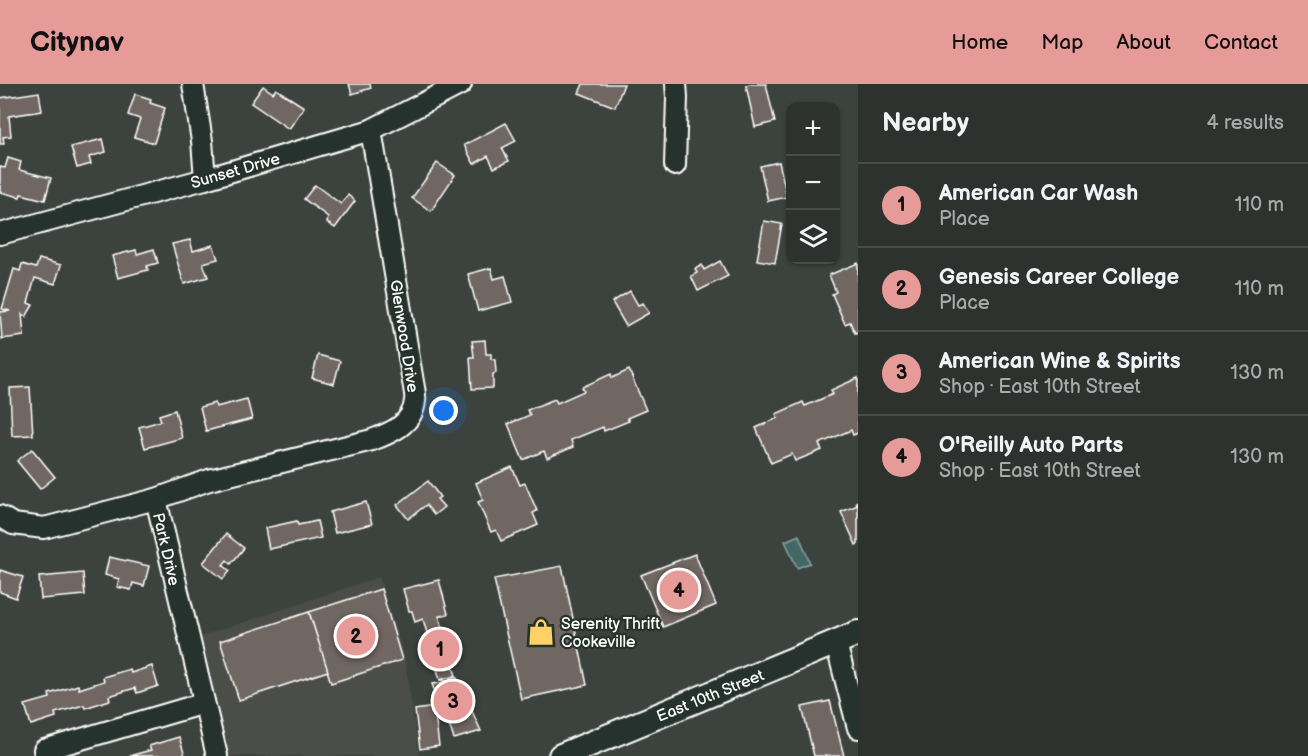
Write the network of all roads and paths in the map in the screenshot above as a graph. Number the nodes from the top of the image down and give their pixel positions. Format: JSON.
{"nodes":[{"id":1,"x":193,"y":84,"type":"edge"},
{"id":2,"x":461,"y":84,"type":"edge"},
{"id":3,"x":676,"y":84,"type":"edge"},
{"id":4,"x":370,"y":130,"type":"junction"},
{"id":5,"x":675,"y":165,"type":"dead end"},
{"id":6,"x":205,"y":179,"type":"junction"},
{"id":7,"x":0,"y":234,"type":"edge"},
{"id":8,"x":156,"y":499,"type":"junction"},
{"id":9,"x":0,"y":516,"type":"edge"},
{"id":10,"x":858,"y":633,"type":"edge"},
{"id":11,"x":836,"y":643,"type":"junction"},
{"id":12,"x":204,"y":703,"type":"junction"},
{"id":13,"x":858,"y":728,"type":"edge"},
{"id":14,"x":44,"y":750,"type":"dead end"},
{"id":15,"x":216,"y":756,"type":"edge"},
{"id":16,"x":561,"y":756,"type":"edge"}],
"edges":[{"from":1,"to":6,"type":"street"},
{"from":2,"to":4,"type":"street","name":"Sunset Drive"},
{"from":3,"to":5,"type":"street"},
{"from":4,"to":6,"type":"street","name":"Sunset Drive"},
{"from":4,"to":8,"type":"street","name":"Glenwood Drive"},
{"from":6,"to":7,"type":"street","name":"Sunset Drive"},
{"from":8,"to":9,"type":"street","name":"Park Drive"},
{"from":8,"to":12,"type":"street","name":"Park Drive"},
{"from":10,"to":11,"type":"main road","name":"East 10th Street"},
{"from":11,"to":13,"type":"street"},
{"from":11,"to":16,"type":"main road","name":"East 10th Street"},
{"from":12,"to":14,"type":"street"},
{"from":12,"to":15,"type":"street","name":"Park Drive"}]}
